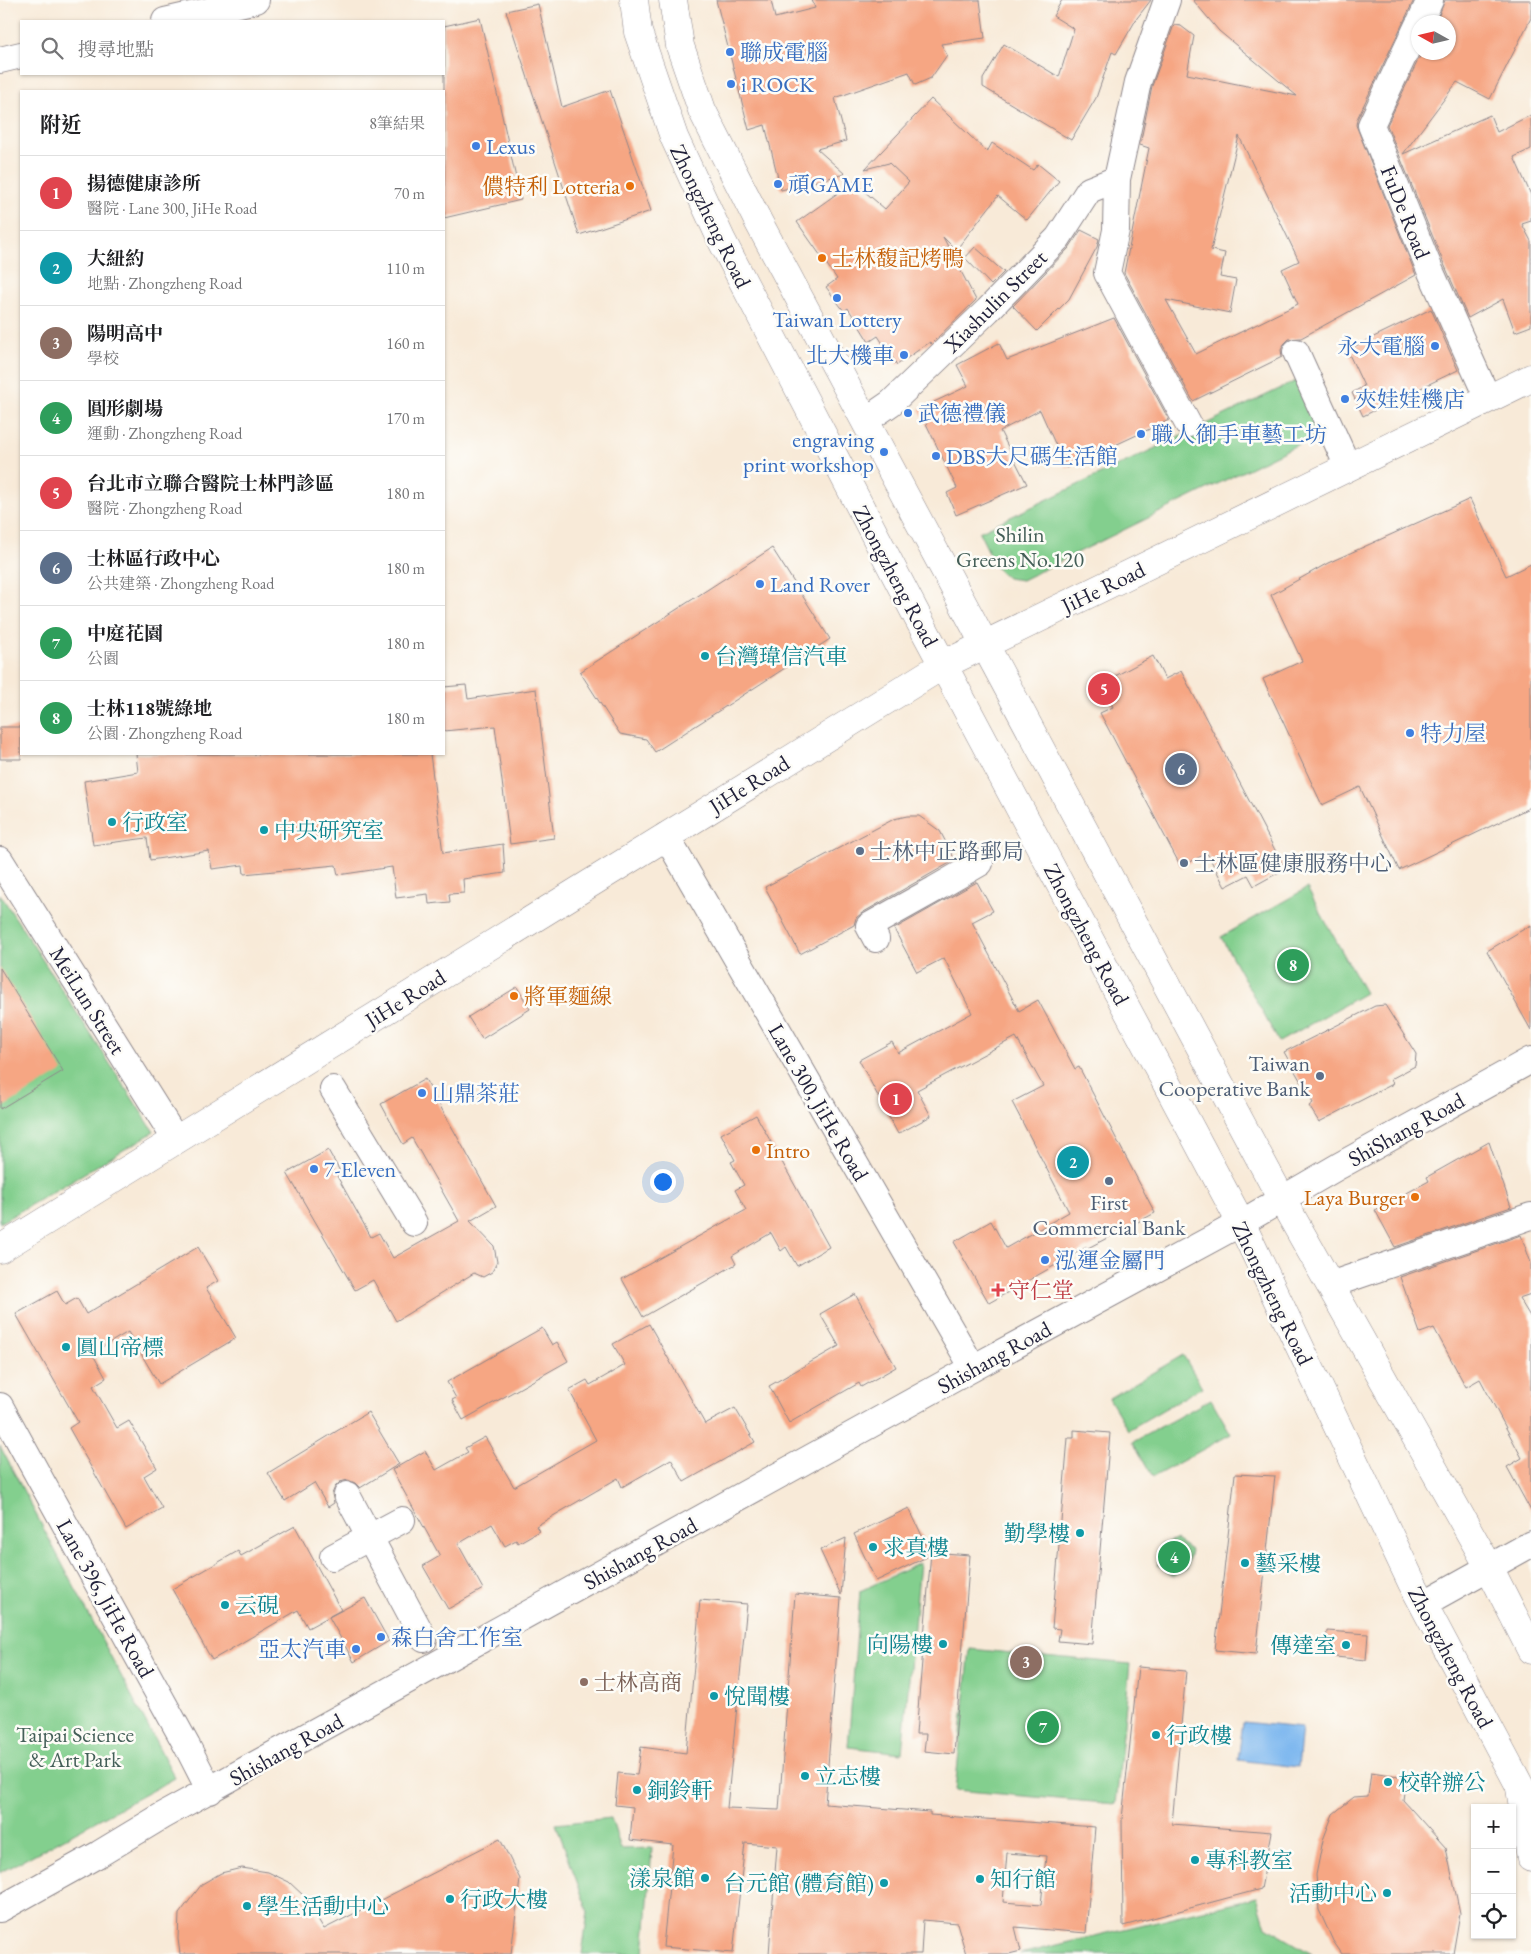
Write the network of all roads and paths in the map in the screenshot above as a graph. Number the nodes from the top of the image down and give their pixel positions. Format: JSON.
{"nodes":[{"id":1,"x":256,"y":0,"type":"edge"},
{"id":2,"x":634,"y":0,"type":"edge"},
{"id":3,"x":673,"y":0,"type":"edge"},
{"id":4,"x":1167,"y":0,"type":"edge"},
{"id":5,"x":1430,"y":0,"type":"edge"},
{"id":6,"x":1423,"y":15,"type":"edge"},
{"id":7,"x":169,"y":20,"type":"edge"},
{"id":8,"x":1411,"y":41,"type":"edge"},
{"id":9,"x":20,"y":55,"type":"edge"},
{"id":10,"x":0,"y":60,"type":"edge"},
{"id":11,"x":1117,"y":179,"type":"junction"},
{"id":12,"x":1296,"y":352,"type":"dead end"},
{"id":13,"x":1531,"y":378,"type":"edge"},
{"id":14,"x":1488,"y":399,"type":"junction"},
{"id":15,"x":866,"y":421,"type":"junction"},
{"id":16,"x":1188,"y":424,"type":"dead end"},
{"id":17,"x":1348,"y":467,"type":"junction"},
{"id":18,"x":986,"y":644,"type":"junction"},
{"id":19,"x":943,"y":665,"type":"junction"},
{"id":20,"x":666,"y":836,"type":"junction"},
{"id":21,"x":0,"y":860,"type":"edge"},
{"id":22,"x":980,"y":863,"type":"dead end"},
{"id":23,"x":876,"y":939,"type":"dead end"},
{"id":24,"x":1531,"y":1060,"type":"edge"},
{"id":25,"x":333,"y":1089,"type":"dead end"},
{"id":26,"x":176,"y":1140,"type":"junction"},
{"id":27,"x":1281,"y":1198,"type":"junction"},
{"id":28,"x":1531,"y":1217,"type":"edge"},
{"id":29,"x":414,"y":1223,"type":"dead end"},
{"id":30,"x":1241,"y":1223,"type":"junction"},
{"id":31,"x":0,"y":1249,"type":"edge"},
{"id":32,"x":1330,"y":1286,"type":"junction"},
{"id":33,"x":973,"y":1368,"type":"junction"},
{"id":34,"x":0,"y":1406,"type":"edge"},
{"id":35,"x":347,"y":1495,"type":"dead end"},
{"id":36,"x":402,"y":1520,"type":"dead end"},
{"id":37,"x":369,"y":1537,"type":"junction"},
{"id":38,"x":1531,"y":1544,"type":"edge"},
{"id":39,"x":333,"y":1556,"type":"dead end"},
{"id":40,"x":1489,"y":1567,"type":"junction"},
{"id":41,"x":1423,"y":1604,"type":"junction"},
{"id":42,"x":424,"y":1639,"type":"dead end"},
{"id":43,"x":1531,"y":1650,"type":"edge"},
{"id":44,"x":210,"y":1791,"type":"junction"},
{"id":45,"x":1526,"y":1798,"type":"edge"},
{"id":46,"x":1531,"y":1858,"type":"edge"},
{"id":47,"x":0,"y":1909,"type":"edge"}],
"edges":[{"from":1,"to":7,"type":"street"},
{"from":2,"to":19,"type":"main road","name":"Zhongzheng Road"},
{"from":3,"to":15,"type":"main road","name":"Zhongzheng Road"},
{"from":4,"to":11,"type":"street"},
{"from":5,"to":6,"type":"street","name":"FuDe Road"},
{"from":8,"to":14,"type":"street","name":"FuDe Road"},
{"from":9,"to":10,"type":"street"},
{"from":11,"to":15,"type":"street","name":"Xiashulin Street"},
{"from":11,"to":16,"type":"street"},
{"from":12,"to":17,"type":"street"},
{"from":13,"to":14,"type":"main road","name":"JiHe Road"},
{"from":14,"to":17,"type":"main road","name":"JiHe Road"},
{"from":15,"to":18,"type":"main road","name":"Zhongzheng Road"},
{"from":17,"to":18,"type":"main road","name":"JiHe Road"},
{"from":18,"to":19,"type":"main road","name":"JiHe Road"},
{"from":18,"to":27,"type":"main road","name":"Zhongzheng Road"},
{"from":19,"to":20,"type":"main road","name":"JiHe Road"},
{"from":19,"to":30,"type":"main road","name":"Zhongzheng Road"},
{"from":20,"to":26,"type":"main road","name":"JiHe Road"},
{"from":20,"to":33,"type":"street","name":"Lane 300, JiHe Road"},
{"from":21,"to":26,"type":"street","name":"MeiLun Street"},
{"from":22,"to":23,"type":"street"},
{"from":24,"to":27,"type":"street","name":"ShiShang Road"},
{"from":25,"to":29,"type":"street"},
{"from":26,"to":31,"type":"main road","name":"JiHe Road"},
{"from":27,"to":30,"type":"street","name":"Shishang Road"},
{"from":27,"to":32,"type":"main road","name":"Zhongzheng Road"},
{"from":28,"to":32,"type":"street"},
{"from":30,"to":33,"type":"street","name":"Shishang Road"},
{"from":30,"to":41,"type":"main road","name":"Zhongzheng Road"},
{"from":32,"to":40,"type":"main road","name":"Zhongzheng Road"},
{"from":33,"to":44,"type":"street","name":"Shishang Road"},
{"from":34,"to":44,"type":"street","name":"Lane 396, JiHe Road"},
{"from":35,"to":37,"type":"street"},
{"from":36,"to":37,"type":"street"},
{"from":37,"to":39,"type":"street"},
{"from":37,"to":42,"type":"street"},
{"from":38,"to":40,"type":"street"},
{"from":40,"to":41,"type":"street"},
{"from":40,"to":43,"type":"main road","name":"Zhongzheng Road"},
{"from":41,"to":45,"type":"main road","name":"Zhongzheng Road"},
{"from":44,"to":47,"type":"street","name":"Shishang Road"},
{"from":45,"to":46,"type":"main road","name":"Zhongzheng Road"}]}
